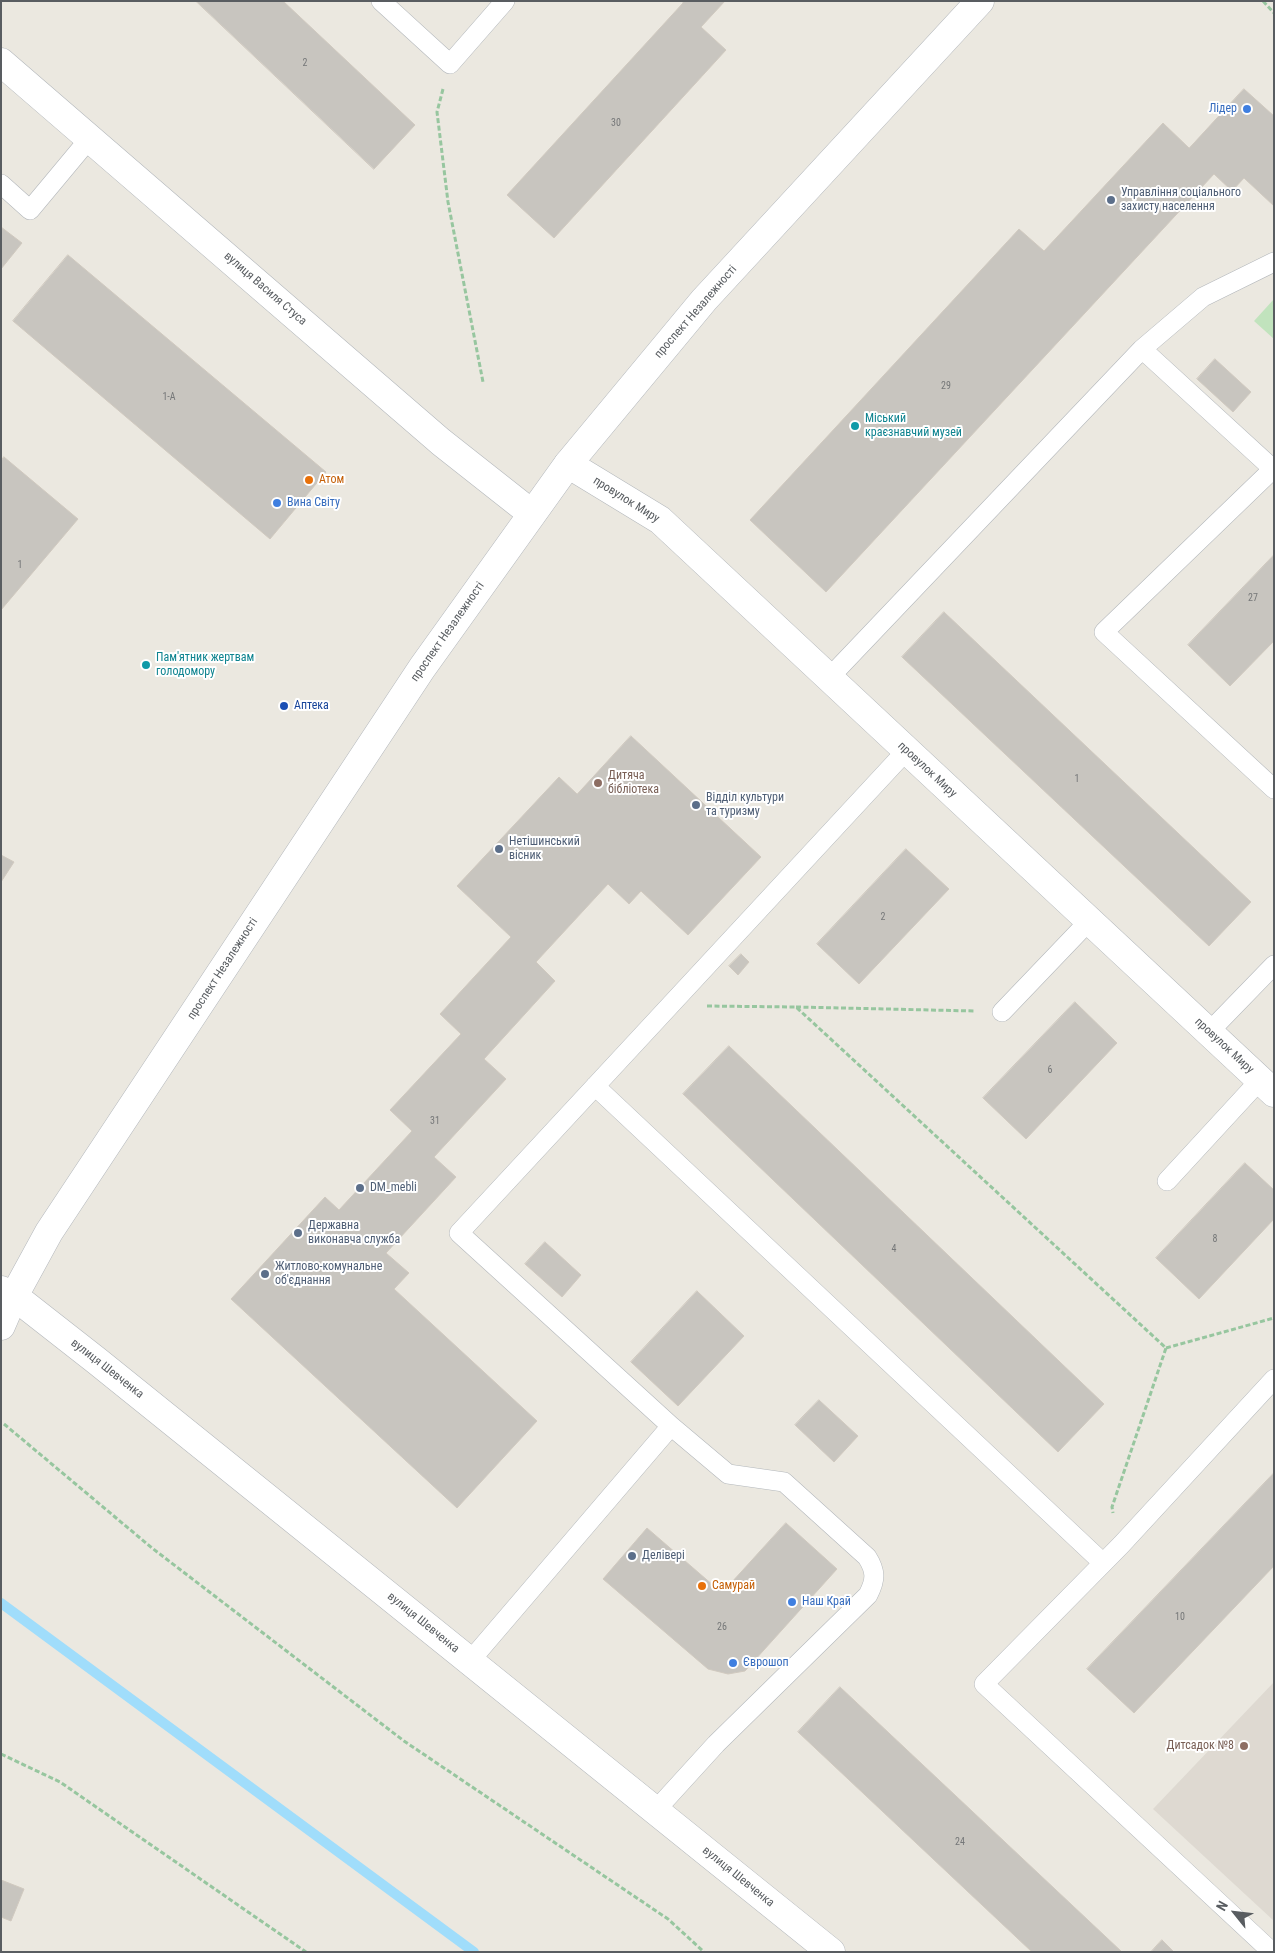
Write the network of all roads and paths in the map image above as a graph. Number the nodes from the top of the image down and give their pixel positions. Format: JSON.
{"nodes":[{"id":1,"x":381,"y":1,"type":"edge"},
{"id":2,"x":505,"y":1,"type":"edge"},
{"id":3,"x":980,"y":1,"type":"edge"},
{"id":4,"x":1263,"y":1,"type":"edge"},
{"id":5,"x":1274,"y":13,"type":"edge"},
{"id":6,"x":1,"y":62,"type":"edge"},
{"id":7,"x":450,"y":64,"type":"junction"},
{"id":8,"x":90,"y":138,"type":"junction"},
{"id":9,"x":1,"y":184,"type":"edge"},
{"id":10,"x":1274,"y":262,"type":"edge"},
{"id":11,"x":1142,"y":349,"type":"junction"},
{"id":12,"x":483,"y":382,"type":"dead end"},
{"id":13,"x":568,"y":464,"type":"junction"},
{"id":14,"x":531,"y":513,"type":"junction"},
{"id":15,"x":828,"y":679,"type":"junction"},
{"id":16,"x":906,"y":751,"type":"junction"},
{"id":17,"x":1274,"y":788,"type":"edge"},
{"id":18,"x":1090,"y":920,"type":"junction"},
{"id":19,"x":1274,"y":964,"type":"edge"},
{"id":20,"x":670,"y":1006,"type":"junction"},
{"id":21,"x":796,"y":1007,"type":"junction"},
{"id":22,"x":1002,"y":1012,"type":"joint"},
{"id":23,"x":1210,"y":1032,"type":"junction"},
{"id":24,"x":595,"y":1086,"type":"junction"},
{"id":25,"x":1267,"y":1086,"type":"edge"},
{"id":26,"x":1166,"y":1181,"type":"dead end"},
{"id":27,"x":7,"y":1293,"type":"edge"},
{"id":28,"x":1274,"y":1318,"type":"edge"},
{"id":29,"x":1,"y":1326,"type":"edge"},
{"id":30,"x":1166,"y":1348,"type":"junction"},
{"id":31,"x":1274,"y":1379,"type":"edge"},
{"id":32,"x":4,"y":1424,"type":"dead end"},
{"id":33,"x":671,"y":1426,"type":"junction"},
{"id":34,"x":1121,"y":1545,"type":"junction"},
{"id":35,"x":1102,"y":1562,"type":"junction"},
{"id":36,"x":470,"y":1661,"type":"junction"},
{"id":37,"x":1,"y":1754,"type":"edge"},
{"id":38,"x":655,"y":1811,"type":"junction"},
{"id":39,"x":306,"y":1952,"type":"edge"},
{"id":40,"x":704,"y":1952,"type":"edge"},
{"id":41,"x":831,"y":1952,"type":"edge"},
{"id":42,"x":1272,"y":1952,"type":"edge"}],
"edges":[{"from":1,"to":7,"type":"lane"},
{"from":2,"to":7,"type":"lane"},
{"from":3,"to":13,"type":"street","name":"проспект Незалежності"},
{"from":4,"to":5,"type":"path"},
{"from":6,"to":8,"type":"street","name":"вулиця Василя Стуса"},
{"from":7,"to":12,"type":"path"},
{"from":8,"to":9,"type":"lane"},
{"from":8,"to":14,"type":"street","name":"вулиця Василя Стуса"},
{"from":10,"to":11,"type":"lane"},
{"from":11,"to":15,"type":"lane"},
{"from":11,"to":17,"type":"lane"},
{"from":13,"to":14,"type":"street","name":"проспект Незалежності"},
{"from":13,"to":15,"type":"street","name":"провулок Миру"},
{"from":14,"to":27,"type":"street","name":"проспект Незалежності"},
{"from":15,"to":16,"type":"street","name":"провулок Миру"},
{"from":16,"to":18,"type":"street","name":"провулок Миру"},
{"from":16,"to":20,"type":"lane"},
{"from":18,"to":22,"type":"lane"},
{"from":18,"to":23,"type":"street","name":"провулок Миру"},
{"from":19,"to":23,"type":"lane"},
{"from":20,"to":21,"type":"path"},
{"from":20,"to":24,"type":"lane"},
{"from":21,"to":22,"type":"path"},
{"from":21,"to":30,"type":"path"},
{"from":23,"to":25,"type":"street","name":"провулок Миру"},
{"from":24,"to":33,"type":"lane"},
{"from":24,"to":35,"type":"lane"},
{"from":25,"to":26,"type":"lane"},
{"from":27,"to":29,"type":"street","name":"проспект Незалежності"},
{"from":27,"to":36,"type":"street","name":"вулиця Шевченка"},
{"from":28,"to":30,"type":"path"},
{"from":30,"to":34,"type":"path"},
{"from":31,"to":34,"type":"lane"},
{"from":32,"to":40,"type":"path"},
{"from":33,"to":36,"type":"lane"},
{"from":33,"to":38,"type":"lane"},
{"from":34,"to":35,"type":"lane"},
{"from":35,"to":42,"type":"lane"},
{"from":36,"to":38,"type":"street","name":"вулиця Шевченка"},
{"from":37,"to":39,"type":"path"},
{"from":38,"to":41,"type":"street","name":"вулиця Шевченка"}]}
